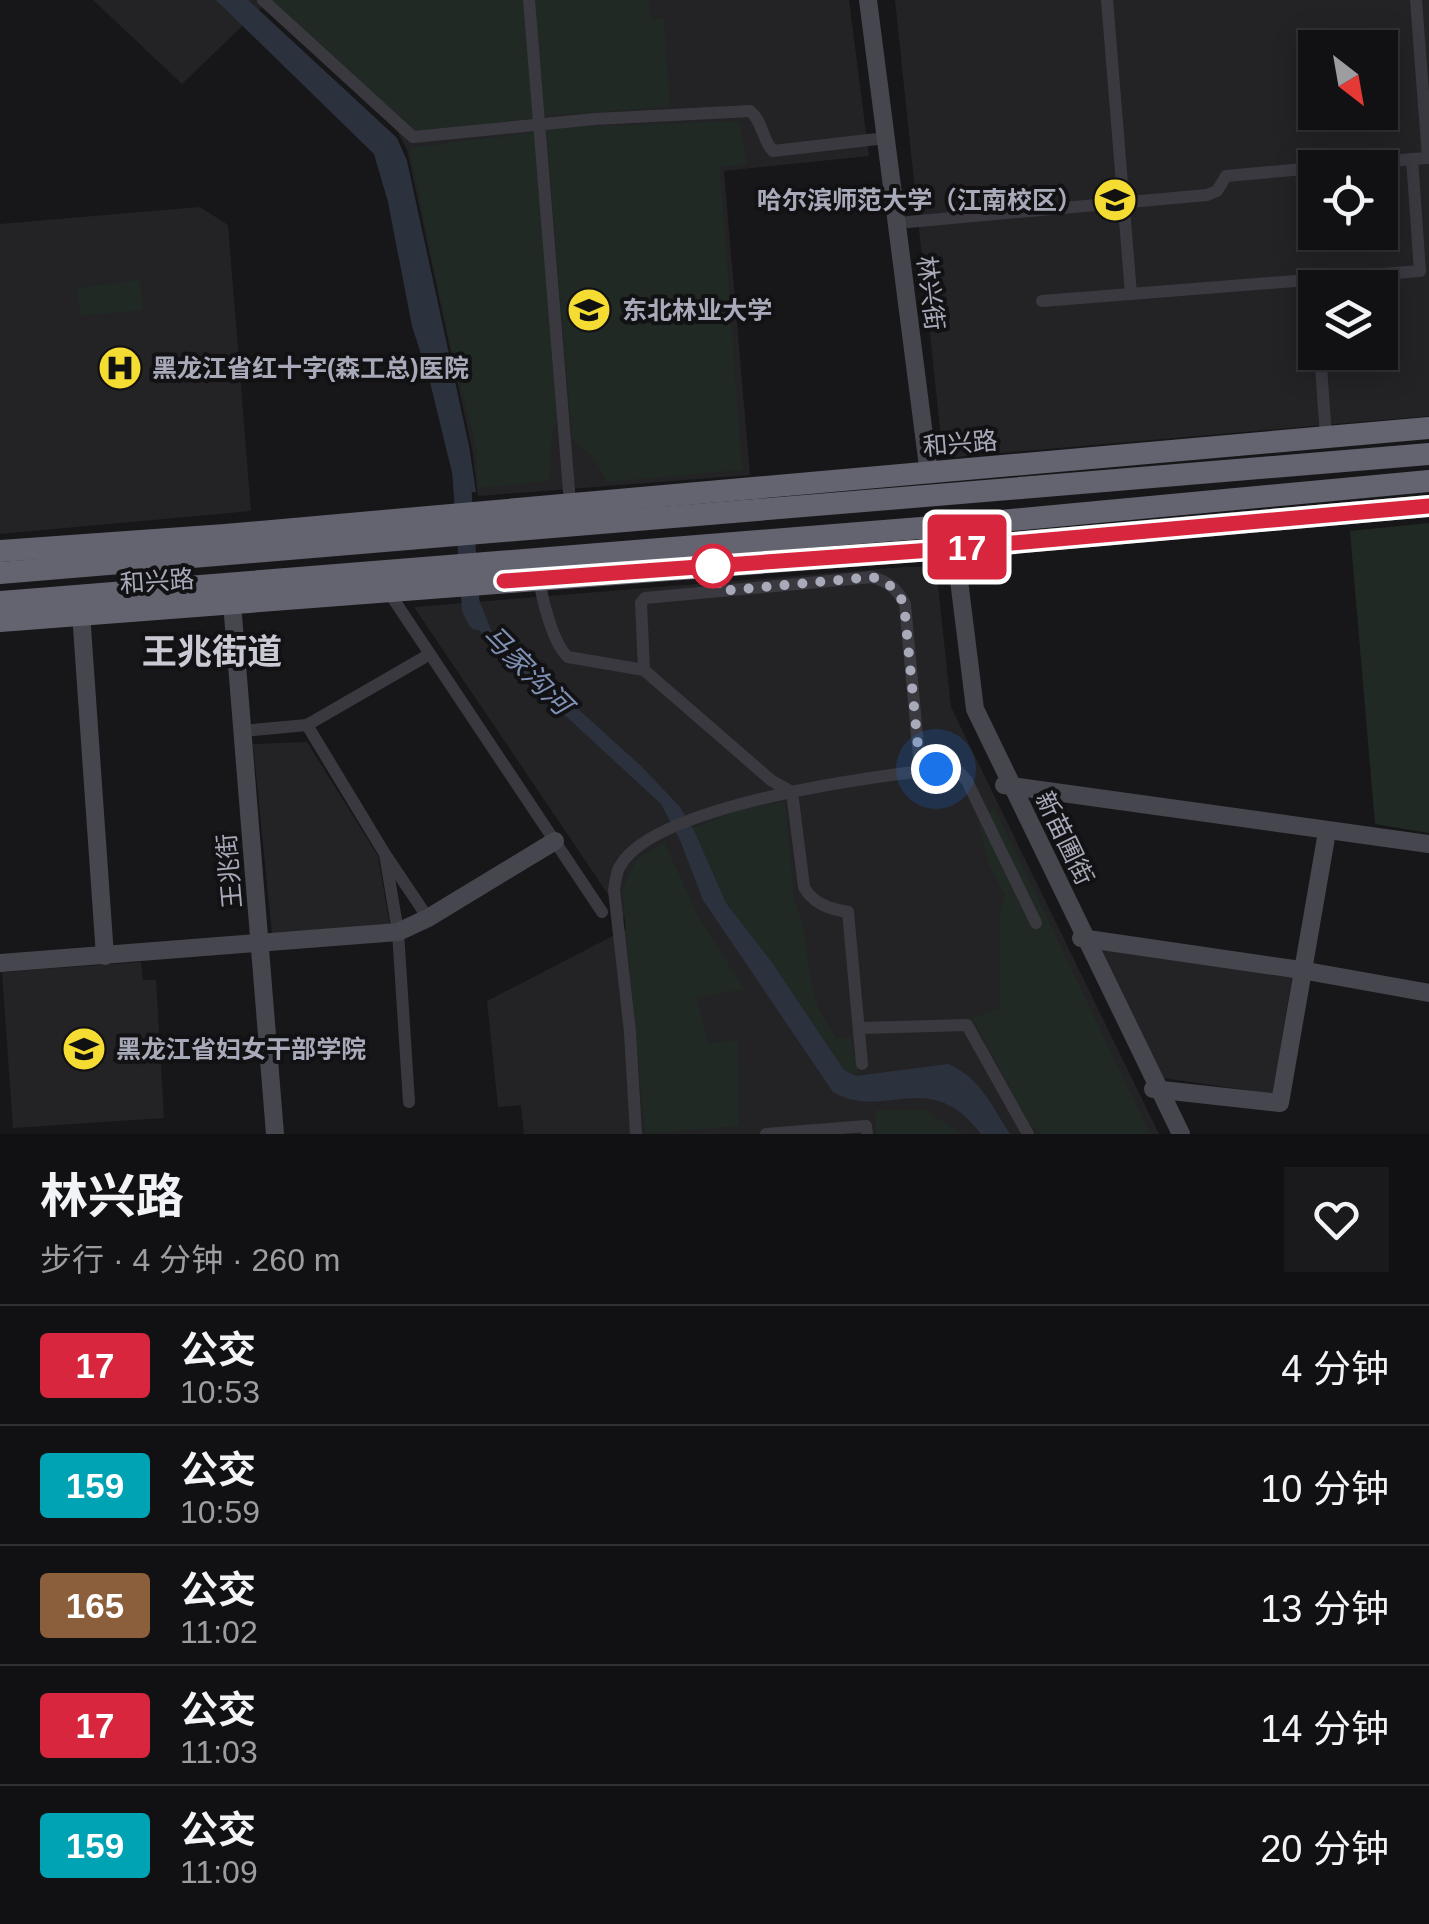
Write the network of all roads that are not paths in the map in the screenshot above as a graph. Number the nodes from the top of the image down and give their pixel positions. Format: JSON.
{"nodes":[{"id":1,"x":263,"y":0,"type":"edge"},
{"id":2,"x":529,"y":0,"type":"edge"},
{"id":3,"x":868,"y":0,"type":"edge"},
{"id":4,"x":880,"y":0,"type":"edge"},
{"id":5,"x":1107,"y":0,"type":"edge"},
{"id":6,"x":1416,"y":0,"type":"edge"},
{"id":7,"x":541,"y":123,"type":"junction"},
{"id":8,"x":886,"y":138,"type":"junction"},
{"id":9,"x":1412,"y":159,"type":"junction"},
{"id":10,"x":1398,"y":160,"type":"edge"},
{"id":11,"x":1298,"y":170,"type":"edge"},
{"id":12,"x":1124,"y":202,"type":"junction"},
{"id":13,"x":908,"y":222,"type":"junction"},
{"id":14,"x":1398,"y":273,"type":"edge"},
{"id":15,"x":1298,"y":287,"type":"edge"},
{"id":16,"x":1132,"y":294,"type":"junction"},
{"id":17,"x":1042,"y":301,"type":"dead end"},
{"id":18,"x":1321,"y":370,"type":"edge"},
{"id":19,"x":1429,"y":428,"type":"edge"},
{"id":20,"x":1367,"y":434,"type":"junction"},
{"id":21,"x":1326,"y":438,"type":"junction"},
{"id":22,"x":1429,"y":454,"type":"edge"},
{"id":23,"x":1272,"y":466,"type":"junction"},
{"id":24,"x":933,"y":474,"type":"junction"},
{"id":25,"x":1429,"y":481,"type":"edge"},
{"id":26,"x":1429,"y":490,"type":"edge"},
{"id":27,"x":988,"y":492,"type":"junction"},
{"id":28,"x":622,"y":499,"type":"junction"},
{"id":29,"x":570,"y":503,"type":"junction"},
{"id":30,"x":1429,"y":506,"type":"edge"},
{"id":31,"x":712,"y":514,"type":"junction"},
{"id":32,"x":1345,"y":514,"type":"junction"},
{"id":33,"x":497,"y":521,"type":"junction"},
{"id":34,"x":430,"y":527,"type":"junction"},
{"id":35,"x":226,"y":535,"type":"junction"},
{"id":36,"x":950,"y":549,"type":"junction"},
{"id":37,"x":0,"y":551,"type":"edge"},
{"id":38,"x":183,"y":558,"type":"junction"},
{"id":39,"x":0,"y":571,"type":"edge"},
{"id":40,"x":503,"y":571,"type":"junction"},
{"id":41,"x":436,"y":576,"type":"junction"},
{"id":42,"x":540,"y":578,"type":"junction"},
{"id":43,"x":388,"y":591,"type":"junction"},
{"id":44,"x":0,"y":602,"type":"edge"},
{"id":45,"x":232,"y":603,"type":"junction"},
{"id":46,"x":81,"y":614,"type":"junction"},
{"id":47,"x":0,"y":621,"type":"edge"},
{"id":48,"x":430,"y":654,"type":"junction"},
{"id":49,"x":644,"y":670,"type":"junction"},
{"id":50,"x":307,"y":725,"type":"junction"},
{"id":51,"x":242,"y":731,"type":"junction"},
{"id":52,"x":920,"y":768,"type":"junction"},
{"id":53,"x":1008,"y":786,"type":"junction"},
{"id":54,"x":792,"y":792,"type":"junction"},
{"id":55,"x":1327,"y":832,"type":"junction"},
{"id":56,"x":555,"y":841,"type":"junction"},
{"id":57,"x":1429,"y":844,"type":"edge"},
{"id":58,"x":385,"y":854,"type":"junction"},
{"id":59,"x":602,"y":912,"type":"dead end"},
{"id":60,"x":428,"y":918,"type":"junction"},
{"id":61,"x":1036,"y":924,"type":"dead end"},
{"id":62,"x":398,"y":932,"type":"junction"},
{"id":63,"x":1084,"y":939,"type":"junction"},
{"id":64,"x":260,"y":943,"type":"junction"},
{"id":65,"x":105,"y":956,"type":"junction"},
{"id":66,"x":0,"y":963,"type":"edge"},
{"id":67,"x":1302,"y":970,"type":"junction"},
{"id":68,"x":1429,"y":993,"type":"edge"},
{"id":69,"x":860,"y":1028,"type":"junction"},
{"id":70,"x":862,"y":1064,"type":"dead end"},
{"id":71,"x":1156,"y":1090,"type":"junction"},
{"id":72,"x":409,"y":1102,"type":"dead end"},
{"id":73,"x":275,"y":1134,"type":"edge"},
{"id":74,"x":636,"y":1134,"type":"edge"},
{"id":75,"x":766,"y":1134,"type":"edge"},
{"id":76,"x":867,"y":1134,"type":"edge"},
{"id":77,"x":1028,"y":1134,"type":"edge"},
{"id":78,"x":1177,"y":1134,"type":"edge"}],
"edges":[{"from":1,"to":7,"type":"street"},
{"from":2,"to":7,"type":"street"},
{"from":3,"to":8,"type":"main road","name":"林兴街"},
{"from":4,"to":13,"type":"main road","name":"林兴街"},
{"from":5,"to":12,"type":"street"},
{"from":6,"to":9,"type":"street"},
{"from":7,"to":8,"type":"street"},
{"from":7,"to":29,"type":"street"},
{"from":8,"to":24,"type":"main road","name":"林兴街"},
{"from":9,"to":10,"type":"street"},
{"from":9,"to":14,"type":"street"},
{"from":11,"to":12,"type":"street"},
{"from":12,"to":13,"type":"street"},
{"from":12,"to":16,"type":"street"},
{"from":13,"to":24,"type":"main road","name":"林兴街"},
{"from":15,"to":16,"type":"street"},
{"from":16,"to":17,"type":"street"},
{"from":18,"to":21,"type":"street"},
{"from":19,"to":20,"type":"highway","name":"和兴路"},
{"from":20,"to":21,"type":"highway","name":"和兴路"},
{"from":20,"to":23,"type":"highway"},
{"from":21,"to":24,"type":"highway","name":"和兴路"},
{"from":22,"to":23,"type":"highway","name":"和兴路"},
{"from":23,"to":27,"type":"highway","name":"和兴路"},
{"from":24,"to":27,"type":"highway"},
{"from":24,"to":28,"type":"highway","name":"和兴路"},
{"from":25,"to":40,"type":"highway"},
{"from":26,"to":32,"type":"highway"},
{"from":27,"to":31,"type":"highway","name":"和兴路"},
{"from":28,"to":29,"type":"highway","name":"和兴路"},
{"from":28,"to":31,"type":"highway"},
{"from":29,"to":33,"type":"highway","name":"和兴路"},
{"from":30,"to":32,"type":"highway"},
{"from":31,"to":33,"type":"highway","name":"和兴路"},
{"from":32,"to":36,"type":"highway"},
{"from":33,"to":34,"type":"highway"},
{"from":34,"to":35,"type":"highway","name":"和兴路"},
{"from":34,"to":38,"type":"highway"},
{"from":35,"to":37,"type":"highway","name":"和兴路"},
{"from":35,"to":38,"type":"highway"},
{"from":36,"to":42,"type":"highway"},
{"from":36,"to":53,"type":"main road","name":"新苗圃街"},
{"from":38,"to":39,"type":"highway"},
{"from":40,"to":41,"type":"highway"},
{"from":40,"to":42,"type":"highway"},
{"from":41,"to":43,"type":"highway","name":"和兴路"},
{"from":41,"to":44,"type":"highway","name":"和兴路"},
{"from":42,"to":49,"type":"street"},
{"from":43,"to":45,"type":"highway","name":"和兴路"},
{"from":43,"to":48,"type":"street"},
{"from":45,"to":46,"type":"highway","name":"和兴路"},
{"from":45,"to":51,"type":"main road","name":"王兆街"},
{"from":46,"to":47,"type":"highway","name":"和兴路"},
{"from":46,"to":65,"type":"main road"},
{"from":48,"to":50,"type":"street"},
{"from":48,"to":56,"type":"street"},
{"from":49,"to":52,"type":"street"},
{"from":49,"to":54,"type":"street"},
{"from":50,"to":51,"type":"street"},
{"from":50,"to":58,"type":"street"},
{"from":51,"to":64,"type":"main road","name":"王兆街"},
{"from":52,"to":54,"type":"street"},
{"from":52,"to":61,"type":"street"},
{"from":53,"to":55,"type":"main road"},
{"from":53,"to":63,"type":"main road","name":"新苗圃街"},
{"from":54,"to":69,"type":"street"},
{"from":54,"to":74,"type":"street"},
{"from":55,"to":57,"type":"main road"},
{"from":55,"to":67,"type":"main road"},
{"from":56,"to":59,"type":"street"},
{"from":56,"to":60,"type":"main road"},
{"from":58,"to":60,"type":"street"},
{"from":58,"to":62,"type":"street"},
{"from":60,"to":62,"type":"main road"},
{"from":62,"to":64,"type":"main road"},
{"from":62,"to":72,"type":"street"},
{"from":63,"to":67,"type":"main road"},
{"from":63,"to":71,"type":"main road","name":"新苗圃街"},
{"from":64,"to":65,"type":"main road"},
{"from":64,"to":73,"type":"main road","name":"王兆街"},
{"from":65,"to":66,"type":"main road"},
{"from":67,"to":68,"type":"main road"},
{"from":67,"to":71,"type":"main road"},
{"from":69,"to":70,"type":"street"},
{"from":69,"to":77,"type":"street"},
{"from":71,"to":78,"type":"main road","name":"新苗圃街"},
{"from":75,"to":76,"type":"street"}]}
